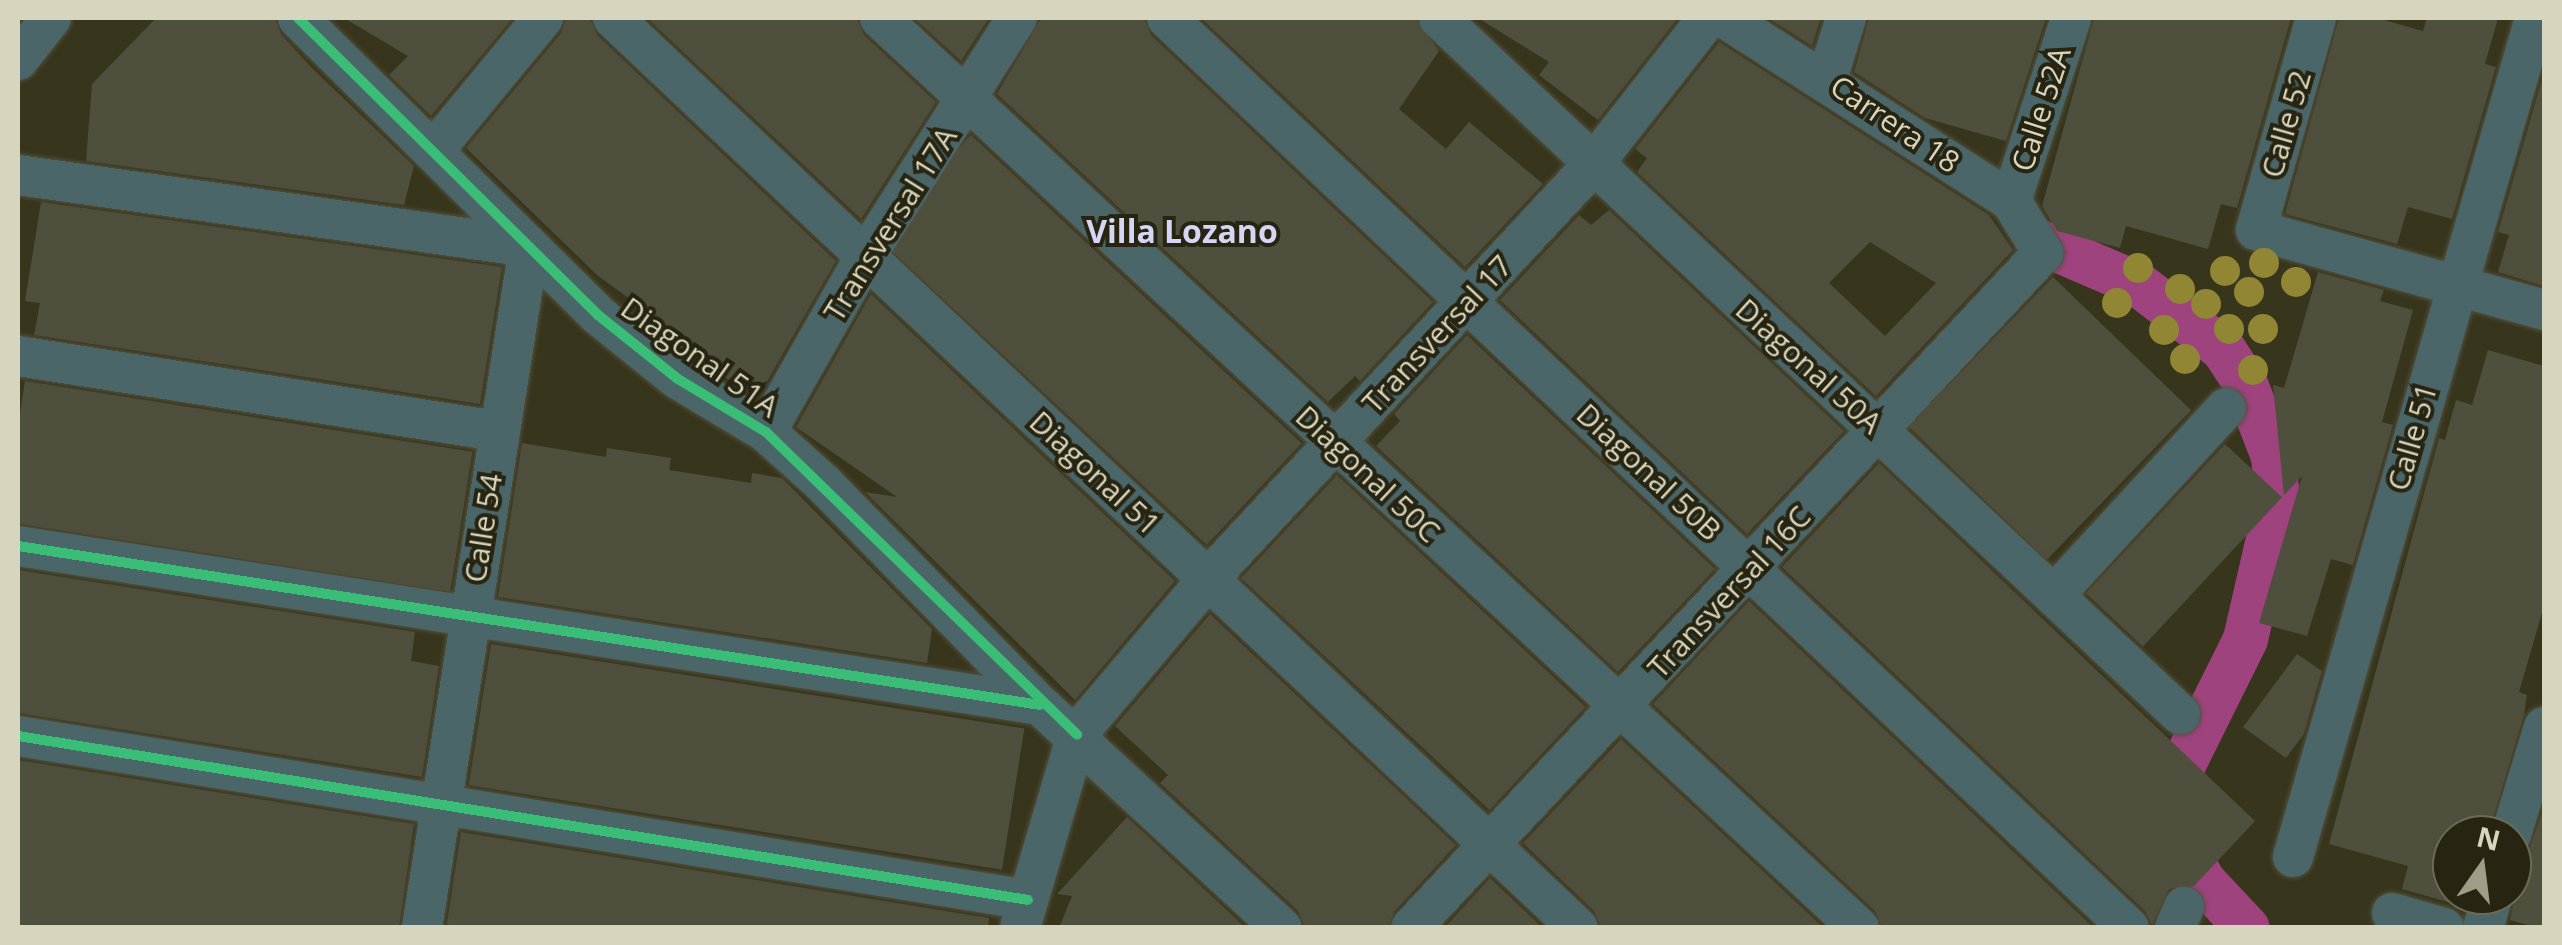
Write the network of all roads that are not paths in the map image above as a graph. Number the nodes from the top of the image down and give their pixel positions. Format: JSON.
{"nodes":[{"id":1,"x":51,"y":18,"type":"edge"},
{"id":2,"x":298,"y":18,"type":"edge"},
{"id":3,"x":543,"y":18,"type":"edge"},
{"id":4,"x":613,"y":18,"type":"edge"},
{"id":5,"x":880,"y":18,"type":"edge"},
{"id":6,"x":1017,"y":18,"type":"edge"},
{"id":7,"x":1167,"y":18,"type":"edge"},
{"id":8,"x":1439,"y":18,"type":"edge"},
{"id":9,"x":1708,"y":18,"type":"edge"},
{"id":10,"x":1725,"y":18,"type":"edge"},
{"id":11,"x":1846,"y":18,"type":"edge"},
{"id":12,"x":2072,"y":18,"type":"edge"},
{"id":13,"x":2316,"y":18,"type":"edge"},
{"id":14,"x":2534,"y":18,"type":"edge"},
{"id":15,"x":18,"y":60,"type":"edge"},
{"id":16,"x":1828,"y":79,"type":"junction"},
{"id":17,"x":967,"y":102,"type":"junction"},
{"id":18,"x":436,"y":149,"type":"junction"},
{"id":19,"x":1591,"y":167,"type":"junction"},
{"id":20,"x":18,"y":175,"type":"edge"},
{"id":21,"x":2011,"y":201,"type":"junction"},
{"id":22,"x":529,"y":248,"type":"junction"},
{"id":23,"x":2043,"y":253,"type":"joint"},
{"id":24,"x":864,"y":259,"type":"junction"},
{"id":25,"x":2456,"y":284,"type":"junction"},
{"id":26,"x":1468,"y":304,"type":"junction"},
{"id":27,"x":2544,"y":310,"type":"edge"},
{"id":28,"x":18,"y":356,"type":"edge"},
{"id":29,"x":2226,"y":408,"type":"dead end"},
{"id":30,"x":498,"y":430,"type":"junction"},
{"id":31,"x":1881,"y":431,"type":"junction"},
{"id":32,"x":766,"y":432,"type":"junction"},
{"id":33,"x":1334,"y":442,"type":"junction"},
{"id":34,"x":18,"y":546,"type":"edge"},
{"id":35,"x":1752,"y":568,"type":"junction"},
{"id":36,"x":1208,"y":579,"type":"junction"},
{"id":37,"x":2056,"y":593,"type":"junction"},
{"id":38,"x":469,"y":612,"type":"junction"},
{"id":39,"x":1040,"y":704,"type":"junction"},
{"id":40,"x":1621,"y":707,"type":"junction"},
{"id":41,"x":2180,"y":714,"type":"dead end"},
{"id":42,"x":2544,"y":727,"type":"edge"},
{"id":43,"x":1076,"y":734,"type":"junction"},
{"id":44,"x":18,"y":736,"type":"edge"},
{"id":45,"x":439,"y":802,"type":"junction"},
{"id":46,"x":2517,"y":815,"type":"edge"},
{"id":47,"x":1489,"y":842,"type":"junction"},
{"id":48,"x":2294,"y":857,"type":"dead end"},
{"id":49,"x":2392,"y":913,"type":"dead end"},
{"id":50,"x":1024,"y":914,"type":"edge"},
{"id":51,"x":422,"y":928,"type":"edge"},
{"id":52,"x":1282,"y":928,"type":"edge"},
{"id":53,"x":1411,"y":928,"type":"edge"},
{"id":54,"x":1578,"y":928,"type":"edge"},
{"id":55,"x":1859,"y":928,"type":"edge"},
{"id":56,"x":2129,"y":928,"type":"edge"},
{"id":57,"x":2444,"y":928,"type":"edge"}],
"edges":[{"from":1,"to":15,"type":"street"},
{"from":2,"to":18,"type":"street","name":"Diagonal 51A"},
{"from":3,"to":18,"type":"street"},
{"from":4,"to":24,"type":"street","name":"Diagonal 51"},
{"from":5,"to":17,"type":"street","name":"Diagonal 50C"},
{"from":6,"to":17,"type":"street","name":"Transversal 17A"},
{"from":7,"to":26,"type":"street","name":"Diagonal 50B"},
{"from":8,"to":19,"type":"street","name":"Diagonal 50A"},
{"from":9,"to":19,"type":"street","name":"Transversal 17"},
{"from":10,"to":16,"type":"street","name":"Carrera 18"},
{"from":11,"to":16,"type":"street"},
{"from":12,"to":21,"type":"street","name":"Calle 52A"},
{"from":13,"to":25,"type":"street","name":"Calle 52"},
{"from":14,"to":25,"type":"street","name":"Calle 51"},
{"from":16,"to":21,"type":"street","name":"Carrera 18"},
{"from":17,"to":24,"type":"street","name":"Transversal 17A"},
{"from":17,"to":33,"type":"street","name":"Diagonal 50C"},
{"from":18,"to":22,"type":"street","name":"Diagonal 51A"},
{"from":19,"to":26,"type":"street","name":"Transversal 17"},
{"from":19,"to":31,"type":"street","name":"Diagonal 50A"},
{"from":20,"to":22,"type":"street"},
{"from":21,"to":23,"type":"street","name":"Carrera 18"},
{"from":22,"to":30,"type":"street","name":"Calle 54"},
{"from":22,"to":32,"type":"street","name":"Diagonal 51A"},
{"from":23,"to":31,"type":"street","name":"Transversal 16C"},
{"from":24,"to":32,"type":"street","name":"Transversal 17A"},
{"from":24,"to":36,"type":"street","name":"Diagonal 51"},
{"from":25,"to":27,"type":"street"},
{"from":25,"to":48,"type":"street","name":"Calle 51"},
{"from":26,"to":33,"type":"street","name":"Transversal 17"},
{"from":26,"to":35,"type":"street","name":"Diagonal 50B"},
{"from":28,"to":30,"type":"street"},
{"from":29,"to":37,"type":"street"},
{"from":30,"to":38,"type":"street","name":"Calle 54"},
{"from":31,"to":35,"type":"street","name":"Transversal 16C"},
{"from":31,"to":37,"type":"street","name":"Diagonal 50A"},
{"from":32,"to":39,"type":"street","name":"Diagonal 51A"},
{"from":33,"to":36,"type":"street","name":"Transversal 17"},
{"from":33,"to":40,"type":"street","name":"Diagonal 50C"},
{"from":34,"to":38,"type":"street"},
{"from":35,"to":40,"type":"street","name":"Transversal 16C"},
{"from":35,"to":56,"type":"street","name":"Diagonal 50B"},
{"from":36,"to":43,"type":"street","name":"Transversal 17"},
{"from":36,"to":47,"type":"street","name":"Diagonal 51"},
{"from":37,"to":41,"type":"street","name":"Diagonal 50A"},
{"from":38,"to":39,"type":"street"},
{"from":38,"to":45,"type":"street","name":"Calle 54"},
{"from":39,"to":43,"type":"street","name":"Diagonal 51A"},
{"from":40,"to":47,"type":"street","name":"Transversal 16C"},
{"from":40,"to":55,"type":"street","name":"Diagonal 50C"},
{"from":42,"to":46,"type":"street"},
{"from":43,"to":50,"type":"street"},
{"from":43,"to":52,"type":"street","name":"Diagonal 51A"},
{"from":44,"to":45,"type":"street"},
{"from":45,"to":50,"type":"street"},
{"from":45,"to":51,"type":"street","name":"Calle 54"},
{"from":47,"to":53,"type":"street","name":"Transversal 16C"},
{"from":47,"to":54,"type":"street","name":"Diagonal 51"},
{"from":49,"to":57,"type":"street"}]}
